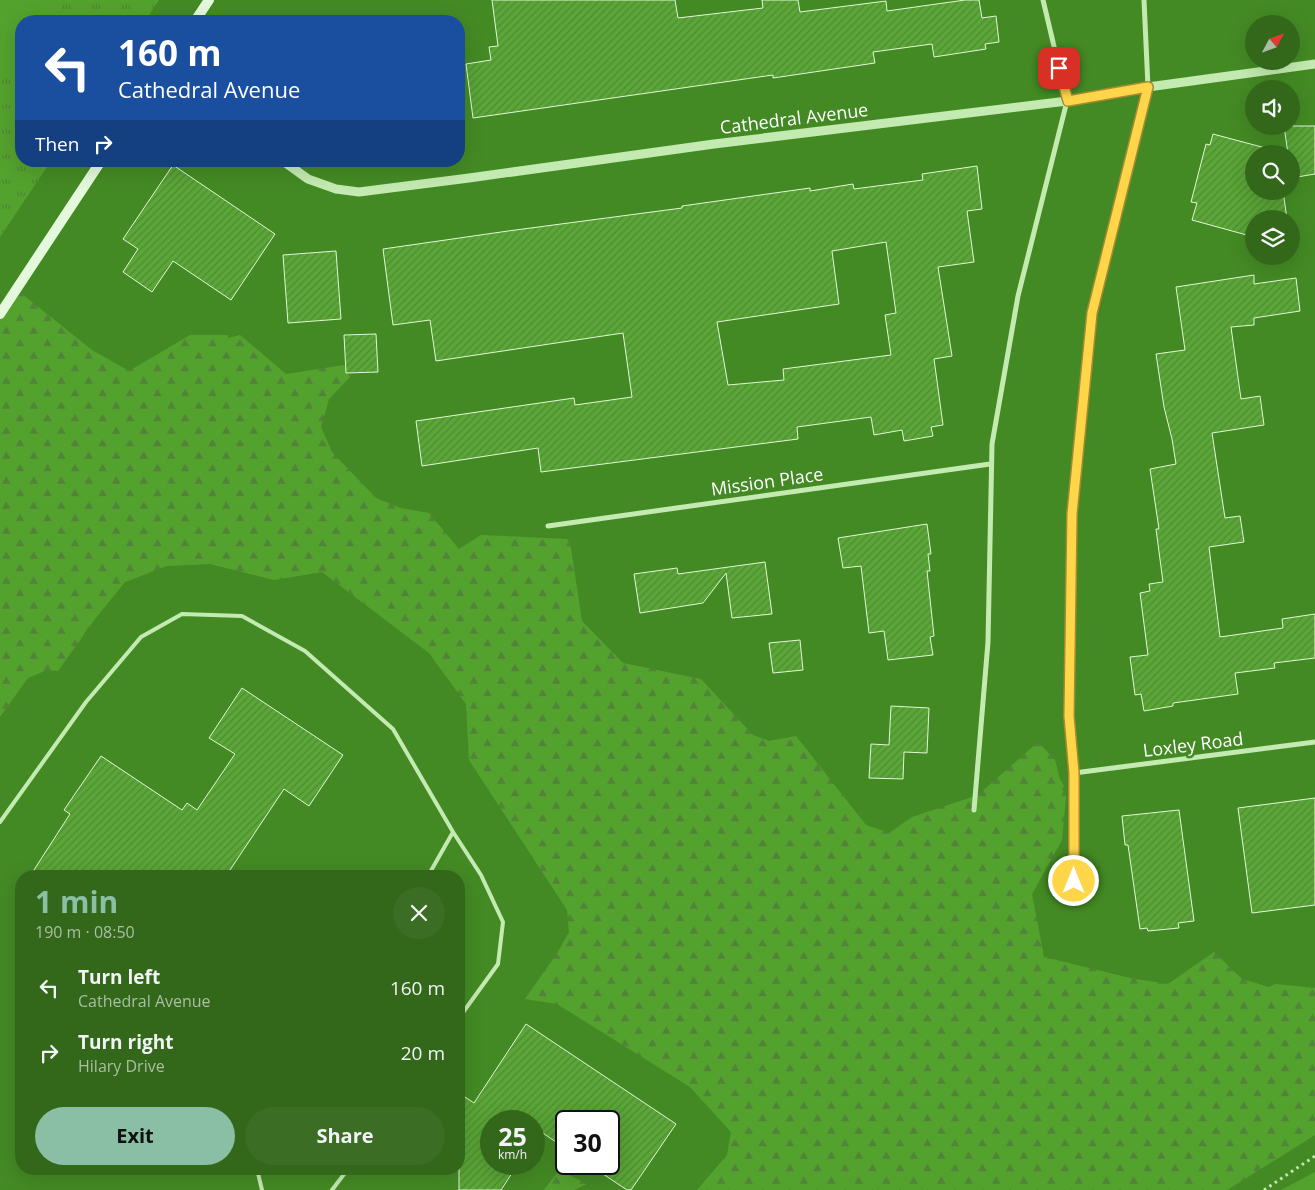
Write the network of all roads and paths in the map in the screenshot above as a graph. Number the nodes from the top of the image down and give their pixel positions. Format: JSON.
{"nodes":[{"id":1,"x":209,"y":0,"type":"edge"},
{"id":2,"x":1043,"y":0,"type":"edge"},
{"id":3,"x":1144,"y":0,"type":"edge"},
{"id":4,"x":199,"y":15,"type":"edge"},
{"id":5,"x":1315,"y":64,"type":"edge"},
{"id":6,"x":1148,"y":87,"type":"junction"},
{"id":7,"x":1068,"y":101,"type":"junction"},
{"id":8,"x":97,"y":167,"type":"edge"},
{"id":9,"x":291,"y":167,"type":"edge"},
{"id":10,"x":0,"y":314,"type":"edge"},
{"id":11,"x":990,"y":464,"type":"junction"},
{"id":12,"x":548,"y":526,"type":"dead end"},
{"id":13,"x":1315,"y":742,"type":"edge"},
{"id":14,"x":1074,"y":773,"type":"junction"},
{"id":15,"x":974,"y":810,"type":"dead end"},
{"id":16,"x":0,"y":822,"type":"edge"},
{"id":17,"x":453,"y":832,"type":"junction"},
{"id":18,"x":431,"y":870,"type":"edge"},
{"id":19,"x":1074,"y":881,"type":"dead end"},
{"id":20,"x":465,"y":1010,"type":"edge"},
{"id":21,"x":1315,"y":1156,"type":"edge"},
{"id":22,"x":258,"y":1175,"type":"edge"},
{"id":23,"x":343,"y":1175,"type":"edge"},
{"id":24,"x":262,"y":1190,"type":"edge"},
{"id":25,"x":332,"y":1190,"type":"edge"},
{"id":26,"x":1264,"y":1190,"type":"edge"}],
"edges":[{"from":1,"to":4,"type":"main road"},
{"from":2,"to":7,"type":"street"},
{"from":3,"to":6,"type":"street"},
{"from":5,"to":6,"type":"street","name":"Cathedral Avenue"},
{"from":6,"to":7,"type":"street","name":"Cathedral Avenue"},
{"from":6,"to":14,"type":"street"},
{"from":7,"to":9,"type":"street","name":"Cathedral Avenue"},
{"from":7,"to":11,"type":"street"},
{"from":8,"to":10,"type":"main road"},
{"from":11,"to":12,"type":"street","name":"Mission Place"},
{"from":11,"to":15,"type":"street"},
{"from":13,"to":14,"type":"street","name":"Loxley Road"},
{"from":14,"to":19,"type":"street"},
{"from":16,"to":17,"type":"lane"},
{"from":17,"to":18,"type":"lane"},
{"from":17,"to":20,"type":"lane"},
{"from":21,"to":26,"type":"path"},
{"from":22,"to":24,"type":"lane"},
{"from":23,"to":25,"type":"lane"}]}
